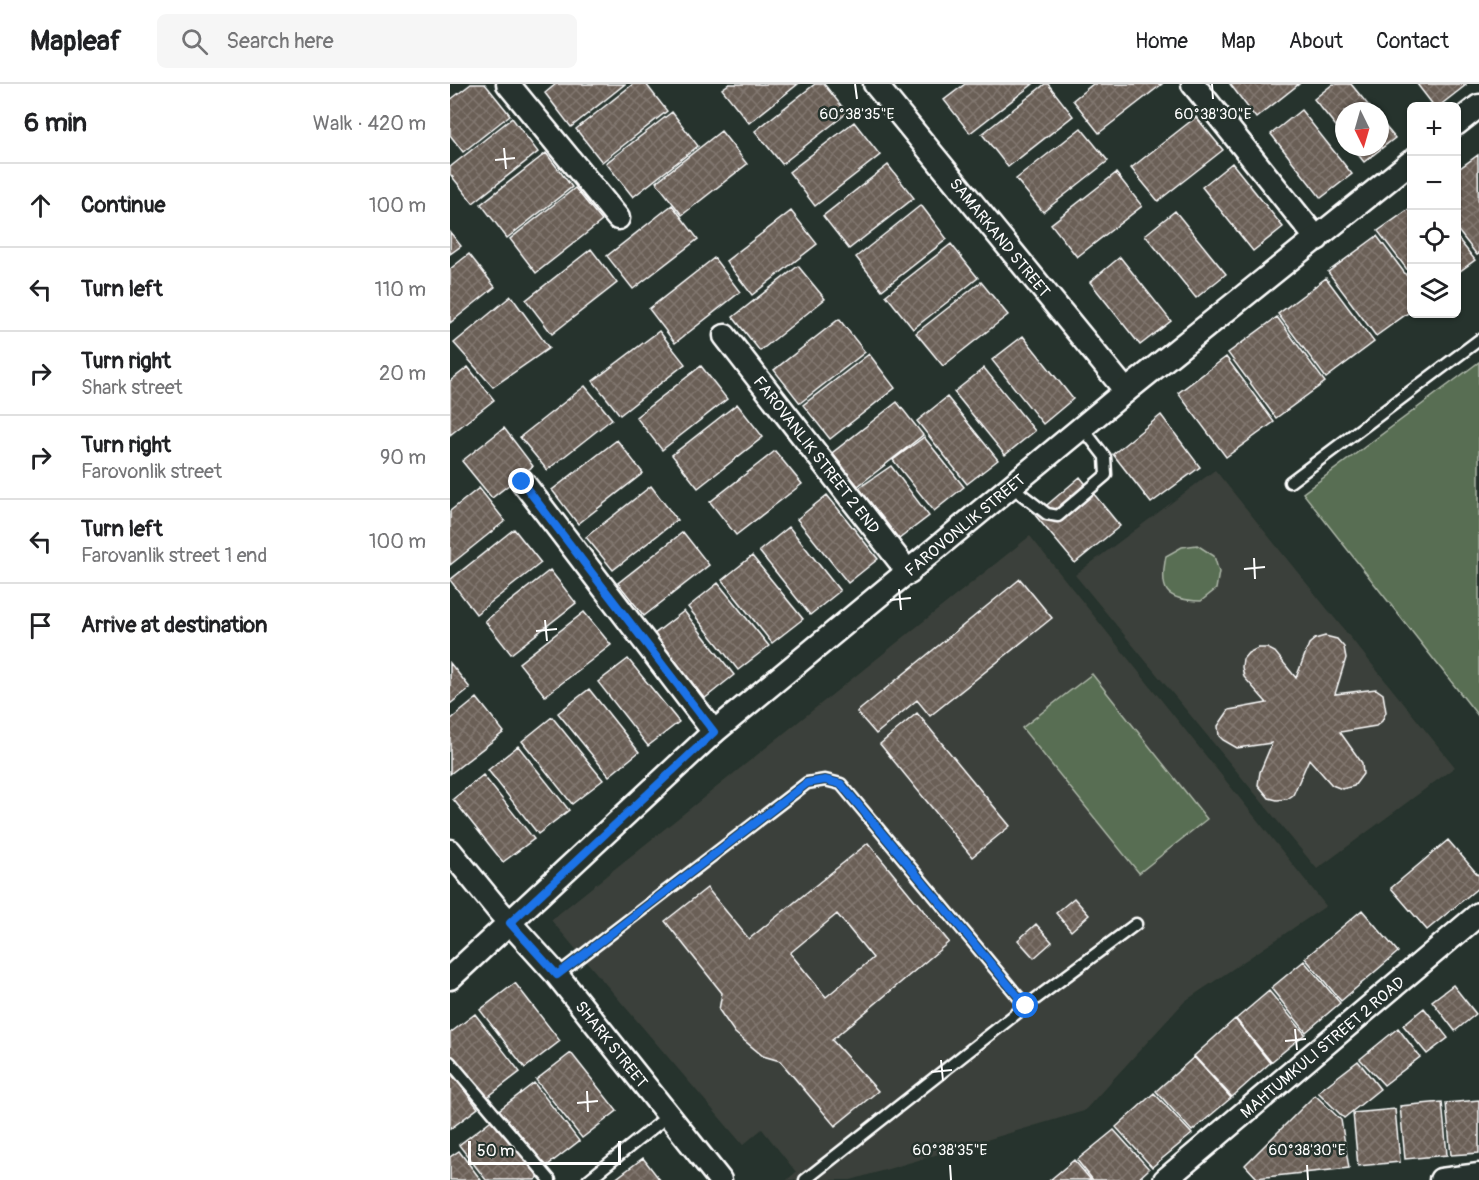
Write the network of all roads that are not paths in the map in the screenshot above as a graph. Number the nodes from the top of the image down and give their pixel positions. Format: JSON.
{"nodes":[{"id":1,"x":508,"y":84,"type":"edge"},
{"id":2,"x":875,"y":84,"type":"edge"},
{"id":3,"x":1193,"y":84,"type":"edge"},
{"id":4,"x":1479,"y":106,"type":"edge"},
{"id":5,"x":1461,"y":120,"type":"edge"},
{"id":6,"x":1407,"y":165,"type":"edge"},
{"id":7,"x":618,"y":218,"type":"dead end"},
{"id":8,"x":1317,"y":239,"type":"junction"},
{"id":9,"x":725,"y":336,"type":"dead end"},
{"id":10,"x":1479,"y":340,"type":"edge"},
{"id":11,"x":1126,"y":391,"type":"junction"},
{"id":12,"x":1083,"y":427,"type":"junction"},
{"id":13,"x":522,"y":482,"type":"dead end"},
{"id":14,"x":1290,"y":482,"type":"dead end"},
{"id":15,"x":1012,"y":487,"type":"junction"},
{"id":16,"x":909,"y":573,"type":"junction"},
{"id":17,"x":714,"y":732,"type":"junction"},
{"id":18,"x":450,"y":850,"type":"edge"},
{"id":19,"x":1479,"y":914,"type":"edge"},
{"id":20,"x":504,"y":917,"type":"junction"},
{"id":21,"x":1136,"y":924,"type":"dead end"},
{"id":22,"x":557,"y":975,"type":"junction"},
{"id":23,"x":450,"y":978,"type":"edge"},
{"id":24,"x":1026,"y":1006,"type":"junction"},
{"id":25,"x":450,"y":1062,"type":"edge"},
{"id":26,"x":669,"y":1115,"type":"junction"},
{"id":27,"x":1479,"y":1176,"type":"edge"},
{"id":28,"x":550,"y":1180,"type":"edge"},
{"id":29,"x":588,"y":1180,"type":"edge"},
{"id":30,"x":720,"y":1180,"type":"edge"},
{"id":31,"x":805,"y":1180,"type":"edge"},
{"id":32,"x":1166,"y":1180,"type":"edge"},
{"id":33,"x":1441,"y":1180,"type":"edge"}],
"edges":[{"from":1,"to":7,"type":"street"},
{"from":2,"to":11,"type":"street","name":"SAMARKAND STREET"},
{"from":3,"to":8,"type":"street"},
{"from":4,"to":5,"type":"street"},
{"from":6,"to":8,"type":"street","name":"FAROVONLIK STREET"},
{"from":8,"to":11,"type":"street","name":"FAROVONLIK STREET"},
{"from":9,"to":16,"type":"street","name":"FAROVANLIK STREET 2 END"},
{"from":10,"to":14,"type":"lane"},
{"from":11,"to":12,"type":"street","name":"FAROVONLIK STREET"},
{"from":12,"to":15,"type":"street","name":"FAROVONLIK STREET"},
{"from":12,"to":15,"type":"lane"},
{"from":13,"to":17,"type":"street"},
{"from":15,"to":16,"type":"street","name":"FAROVONLIK STREET"},
{"from":16,"to":17,"type":"street","name":"FAROVONLIK STREET"},
{"from":17,"to":20,"type":"street","name":"FAROVONLIK STREET"},
{"from":18,"to":20,"type":"street","name":"SHARK STREET"},
{"from":19,"to":32,"type":"street","name":"MAHTUMKULI STREET 2 ROAD"},
{"from":20,"to":22,"type":"street","name":"SHARK STREET"},
{"from":20,"to":23,"type":"street","name":"FAROVONLIK STREET"},
{"from":21,"to":24,"type":"lane"},
{"from":22,"to":24,"type":"lane"},
{"from":22,"to":26,"type":"street","name":"SHARK STREET"},
{"from":24,"to":31,"type":"lane"},
{"from":25,"to":28,"type":"lane"},
{"from":26,"to":29,"type":"lane"},
{"from":26,"to":30,"type":"street","name":"SHARK STREET"},
{"from":27,"to":33,"type":"street"}]}
